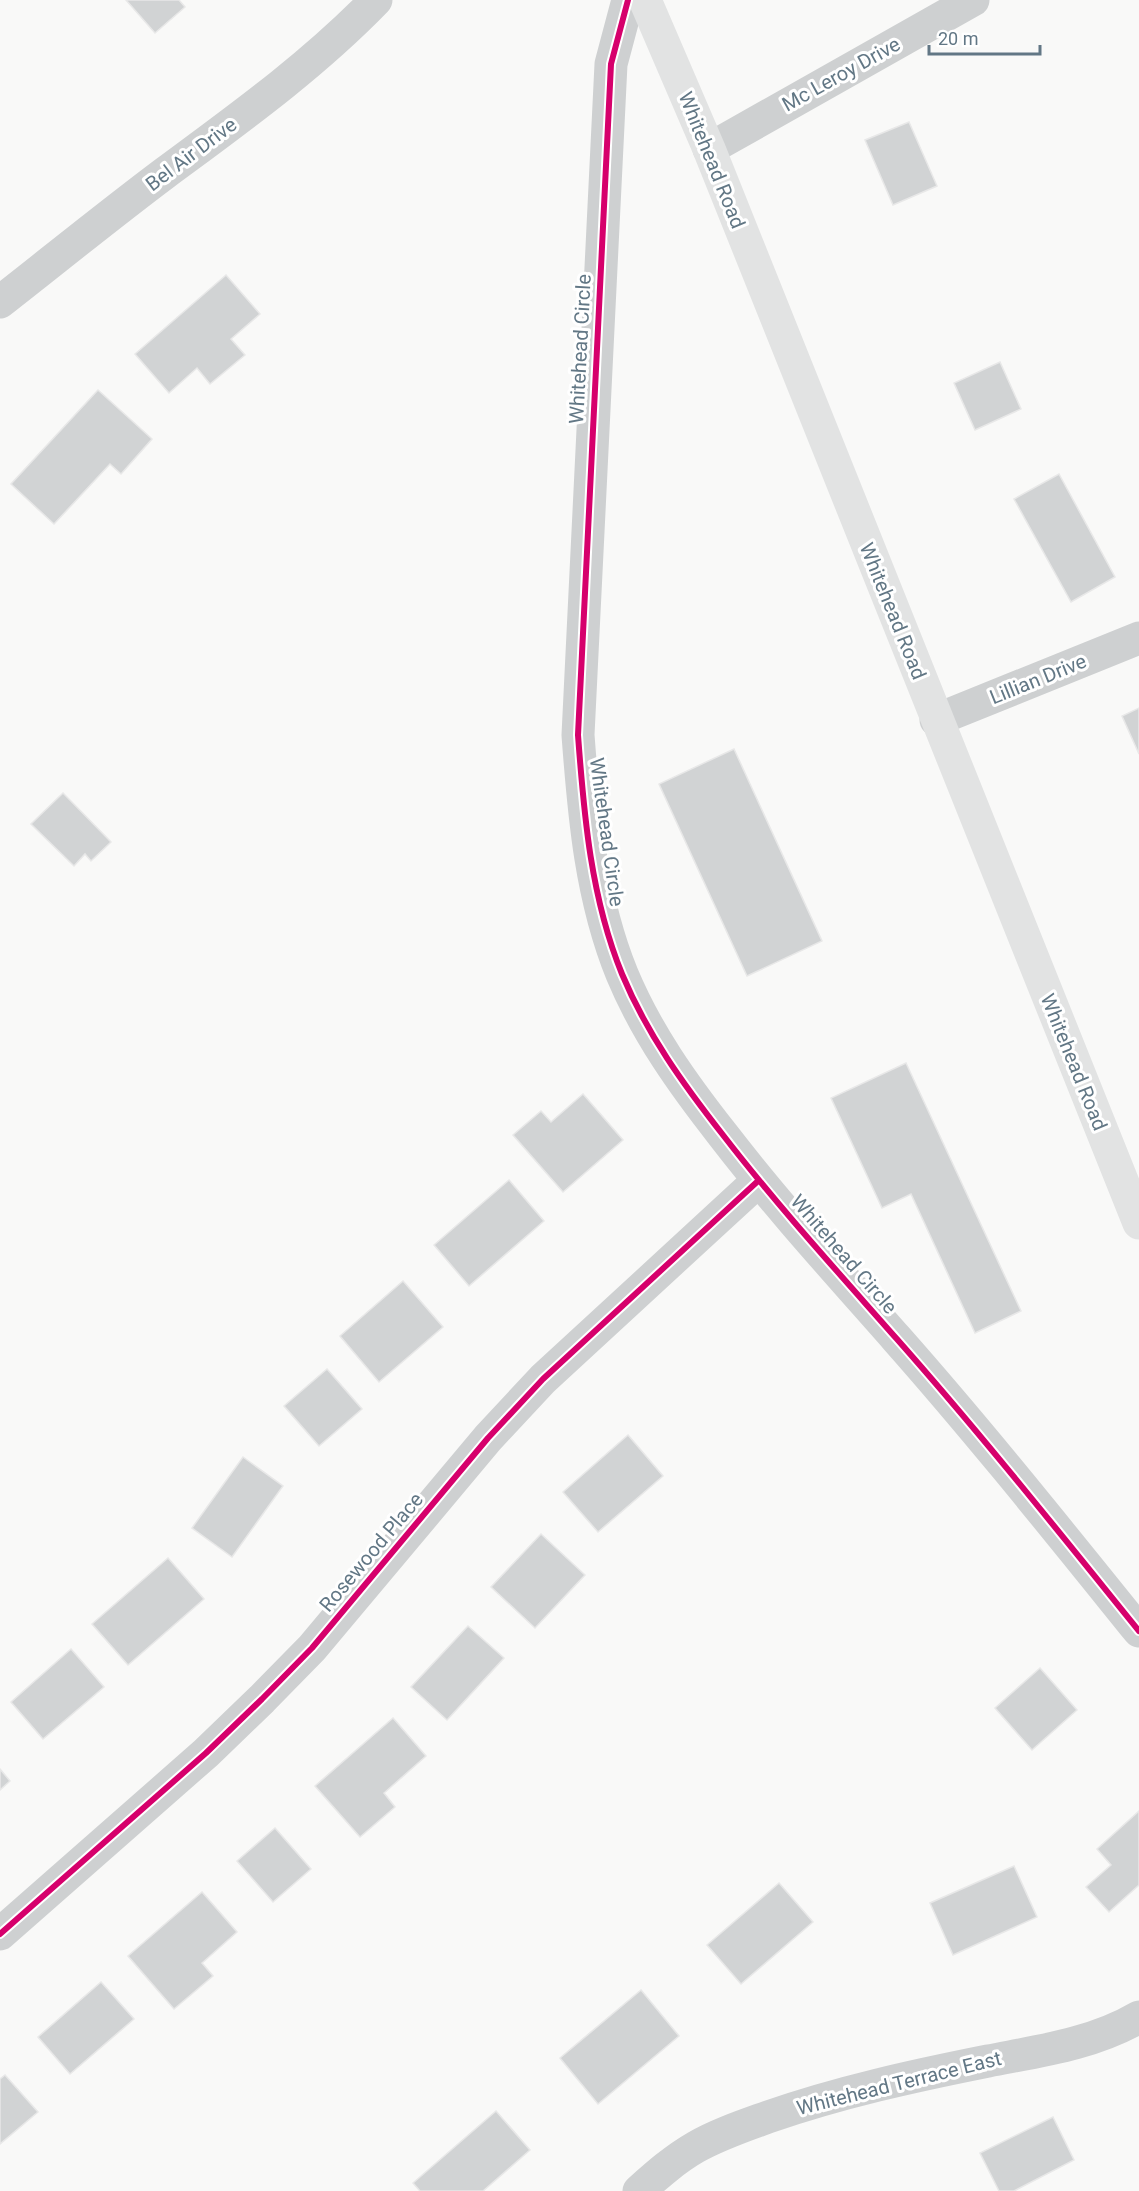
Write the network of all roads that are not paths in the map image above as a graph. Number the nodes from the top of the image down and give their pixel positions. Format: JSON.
{"nodes":[{"id":1,"x":375,"y":0,"type":"edge"},
{"id":2,"x":628,"y":0,"type":"edge"},
{"id":3,"x":645,"y":0,"type":"edge"},
{"id":4,"x":973,"y":0,"type":"edge"},
{"id":5,"x":709,"y":148,"type":"junction"},
{"id":6,"x":0,"y":302,"type":"edge"},
{"id":7,"x":1139,"y":638,"type":"edge"},
{"id":8,"x":936,"y":720,"type":"junction"},
{"id":9,"x":758,"y":1181,"type":"junction"},
{"id":10,"x":1139,"y":1223,"type":"edge"},
{"id":11,"x":1139,"y":1631,"type":"edge"},
{"id":12,"x":0,"y":1934,"type":"edge"},
{"id":13,"x":1139,"y":2017,"type":"edge"},
{"id":14,"x":639,"y":2191,"type":"edge"}],
"edges":[{"from":1,"to":6,"type":"street","name":"Bel Air Drive"},
{"from":2,"to":9,"type":"street","name":"Whitehead Circle"},
{"from":3,"to":5,"type":"main road","name":"Whitehead Road"},
{"from":4,"to":5,"type":"street","name":"Mc Leroy Drive"},
{"from":5,"to":8,"type":"main road","name":"Whitehead Road"},
{"from":7,"to":8,"type":"street","name":"Lillian Drive"},
{"from":8,"to":10,"type":"main road","name":"Whitehead Road"},
{"from":9,"to":11,"type":"street","name":"Whitehead Circle"},
{"from":9,"to":12,"type":"street","name":"Rosewood Place"},
{"from":13,"to":14,"type":"street","name":"Whitehead Terrace East"}]}
